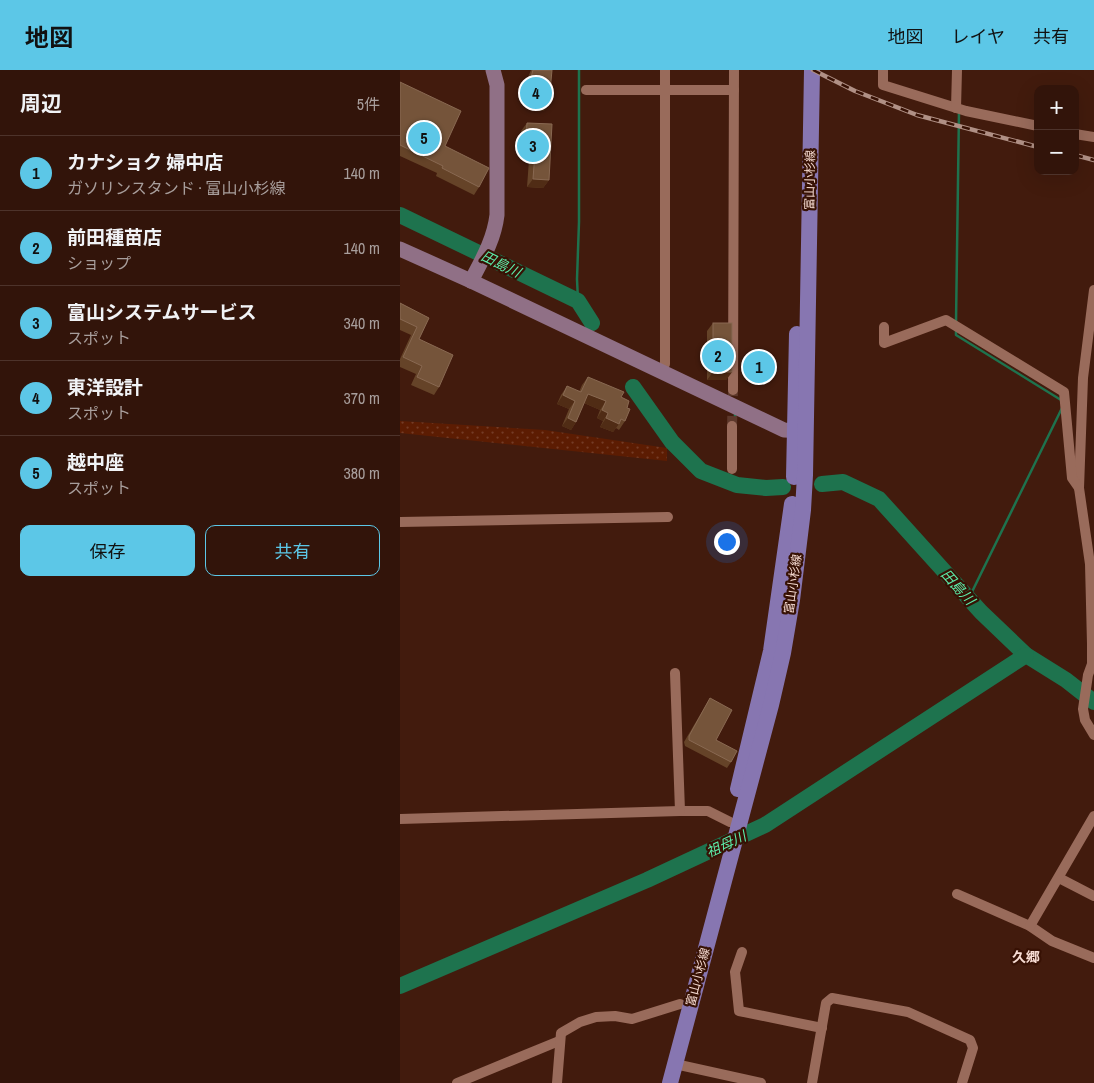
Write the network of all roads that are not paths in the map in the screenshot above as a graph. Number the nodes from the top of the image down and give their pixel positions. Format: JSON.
{"nodes":[{"id":1,"x":493,"y":70,"type":"edge"},
{"id":2,"x":665,"y":70,"type":"edge"},
{"id":3,"x":734,"y":70,"type":"edge"},
{"id":4,"x":803,"y":70,"type":"edge"},
{"id":5,"x":812,"y":70,"type":"edge"},
{"id":6,"x":882,"y":70,"type":"edge"},
{"id":7,"x":956,"y":70,"type":"edge"},
{"id":8,"x":586,"y":90,"type":"dead end"},
{"id":9,"x":665,"y":90,"type":"junction"},
{"id":10,"x":734,"y":90,"type":"junction"},
{"id":11,"x":956,"y":108,"type":"junction"},
{"id":12,"x":1034,"y":125,"type":"edge"},
{"id":13,"x":1079,"y":135,"type":"edge"},
{"id":14,"x":1094,"y":137,"type":"edge"},
{"id":15,"x":806,"y":154,"type":"junction"},
{"id":16,"x":400,"y":249,"type":"edge"},
{"id":17,"x":471,"y":281,"type":"junction"},
{"id":18,"x":1094,"y":290,"type":"edge"},
{"id":19,"x":884,"y":327,"type":"dead end"},
{"id":20,"x":660,"y":372,"type":"junction"},
{"id":21,"x":733,"y":390,"type":"tunnel mouth"},
{"id":22,"x":732,"y":426,"type":"tunnel mouth"},
{"id":23,"x":801,"y":431,"type":"junction"},
{"id":24,"x":732,"y":469,"type":"dead end"},
{"id":25,"x":1079,"y":488,"type":"junction"},
{"id":26,"x":668,"y":516,"type":"dead end"},
{"id":27,"x":400,"y":522,"type":"edge"},
{"id":28,"x":675,"y":673,"type":"dead end"},
{"id":29,"x":1094,"y":735,"type":"edge"},
{"id":30,"x":680,"y":811,"type":"junction"},
{"id":31,"x":1094,"y":816,"type":"edge"},
{"id":32,"x":400,"y":819,"type":"edge"},
{"id":33,"x":732,"y":826,"type":"junction"},
{"id":34,"x":727,"y":852,"type":"junction"},
{"id":35,"x":1059,"y":878,"type":"junction"},
{"id":36,"x":957,"y":894,"type":"dead end"},
{"id":37,"x":1094,"y":896,"type":"edge"},
{"id":38,"x":1030,"y":926,"type":"junction"},
{"id":39,"x":742,"y":952,"type":"dead end"},
{"id":40,"x":1094,"y":958,"type":"edge"},
{"id":41,"x":680,"y":1004,"type":"junction"},
{"id":42,"x":822,"y":1028,"type":"junction"},
{"id":43,"x":559,"y":1041,"type":"junction"},
{"id":44,"x":675,"y":1064,"type":"junction"},
{"id":45,"x":457,"y":1083,"type":"edge"},
{"id":46,"x":557,"y":1083,"type":"edge"},
{"id":47,"x":659,"y":1083,"type":"edge"},
{"id":48,"x":670,"y":1083,"type":"edge"},
{"id":49,"x":761,"y":1083,"type":"edge"},
{"id":50,"x":812,"y":1083,"type":"edge"},
{"id":51,"x":962,"y":1083,"type":"edge"}],
"edges":[{"from":1,"to":17,"type":"street"},
{"from":2,"to":9,"type":"street"},
{"from":3,"to":10,"type":"street"},
{"from":4,"to":15,"type":"main road","name":"富山小杉線"},
{"from":5,"to":15,"type":"main road","name":"富山小杉線"},
{"from":6,"to":11,"type":"street"},
{"from":7,"to":11,"type":"street"},
{"from":8,"to":9,"type":"street"},
{"from":9,"to":10,"type":"street"},
{"from":9,"to":20,"type":"street"},
{"from":10,"to":21,"type":"street"},
{"from":11,"to":12,"type":"street"},
{"from":13,"to":14,"type":"street"},
{"from":15,"to":23,"type":"main road","name":"富山小杉線"},
{"from":16,"to":17,"type":"street"},
{"from":17,"to":20,"type":"street"},
{"from":18,"to":25,"type":"street"},
{"from":19,"to":25,"type":"street"},
{"from":20,"to":23,"type":"street"},
{"from":22,"to":24,"type":"street"},
{"from":23,"to":33,"type":"main road","name":"富山小杉線"},
{"from":25,"to":29,"type":"street"},
{"from":26,"to":27,"type":"street"},
{"from":28,"to":30,"type":"street"},
{"from":30,"to":32,"type":"street"},
{"from":30,"to":33,"type":"street"},
{"from":31,"to":35,"type":"street"},
{"from":33,"to":34,"type":"main road","name":"富山小杉線"},
{"from":34,"to":41,"type":"main road","name":"富山小杉線"},
{"from":34,"to":44,"type":"main road","name":"富山小杉線"},
{"from":35,"to":37,"type":"street"},
{"from":35,"to":38,"type":"street"},
{"from":36,"to":38,"type":"street"},
{"from":38,"to":40,"type":"street"},
{"from":39,"to":42,"type":"street"},
{"from":41,"to":43,"type":"street"},
{"from":41,"to":47,"type":"main road","name":"富山小杉線"},
{"from":42,"to":50,"type":"street"},
{"from":42,"to":51,"type":"street"},
{"from":43,"to":45,"type":"street"},
{"from":43,"to":46,"type":"street"},
{"from":44,"to":48,"type":"main road","name":"富山小杉線"},
{"from":44,"to":49,"type":"street"}]}
